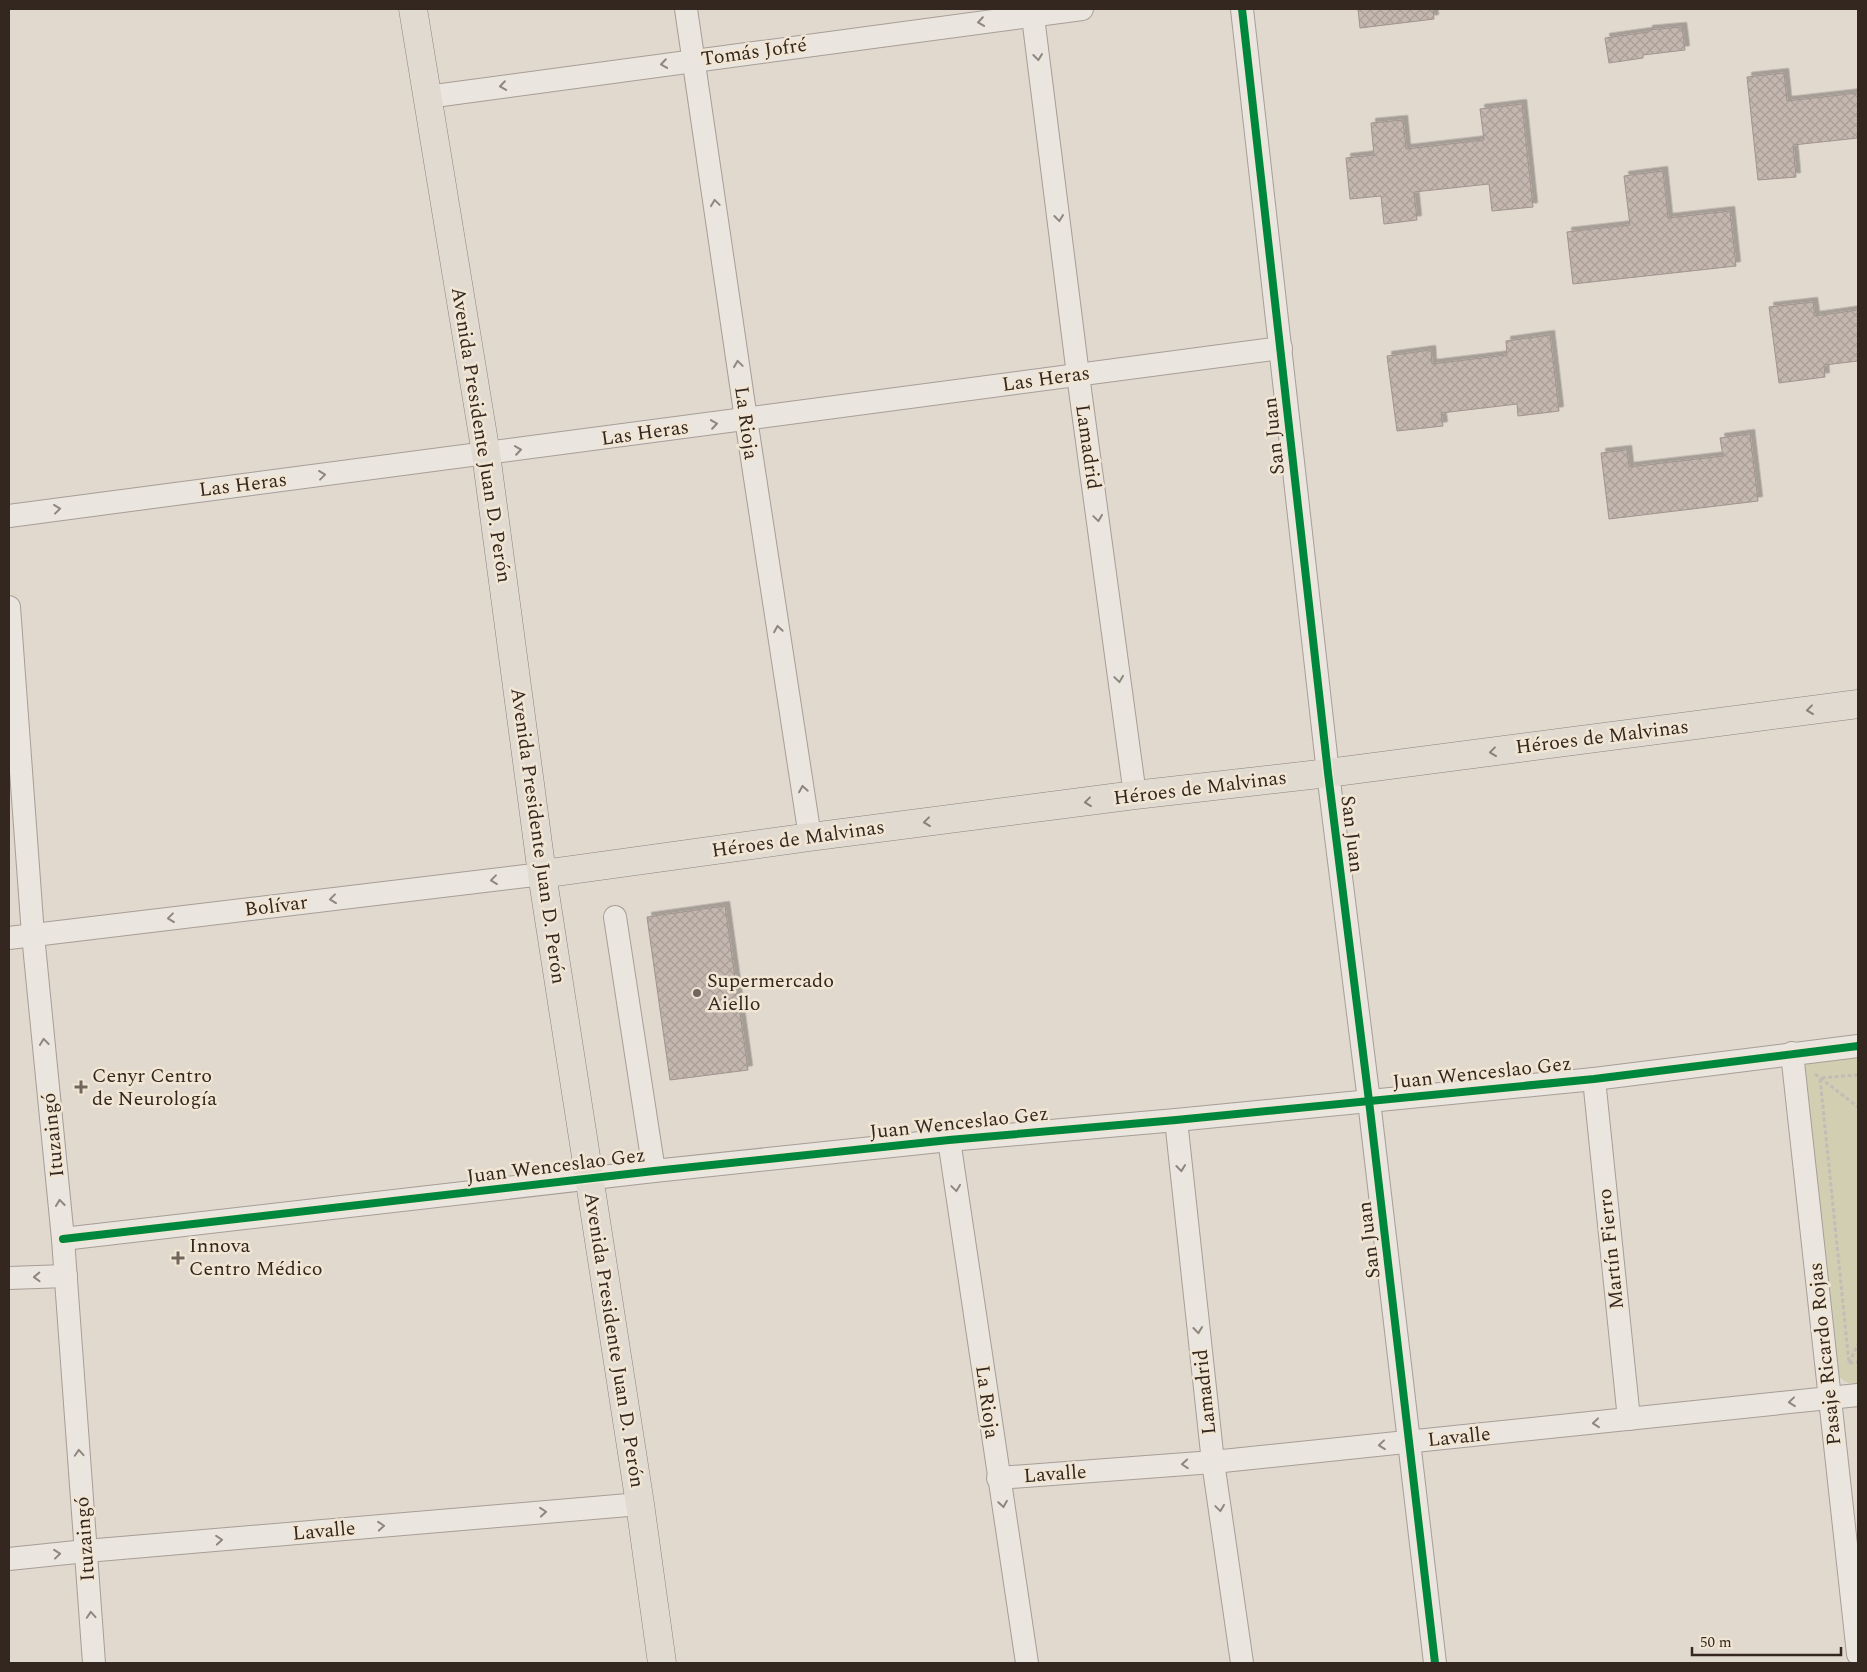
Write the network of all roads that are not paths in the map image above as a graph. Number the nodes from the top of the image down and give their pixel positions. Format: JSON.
{"nodes":[{"id":1,"x":413,"y":9,"type":"edge"},
{"id":2,"x":686,"y":9,"type":"edge"},
{"id":3,"x":1082,"y":9,"type":"edge"},
{"id":4,"x":1242,"y":9,"type":"edge"},
{"id":5,"x":1033,"y":12,"type":"edge"},
{"id":6,"x":694,"y":60,"type":"junction"},
{"id":7,"x":427,"y":97,"type":"junction"},
{"id":8,"x":1281,"y":348,"type":"junction"},
{"id":9,"x":1078,"y":375,"type":"junction"},
{"id":10,"x":746,"y":419,"type":"junction"},
{"id":11,"x":486,"y":454,"type":"junction"},
{"id":12,"x":9,"y":516,"type":"edge"},
{"id":13,"x":9,"y":607,"type":"edge"},
{"id":14,"x":1858,"y":704,"type":"edge"},
{"id":15,"x":1328,"y":773,"type":"junction"},
{"id":16,"x":1135,"y":796,"type":"junction"},
{"id":17,"x":810,"y":837,"type":"junction"},
{"id":18,"x":542,"y":874,"type":"junction"},
{"id":19,"x":615,"y":917,"type":"dead end"},
{"id":20,"x":33,"y":935,"type":"junction"},
{"id":21,"x":9,"y":938,"type":"edge"},
{"id":22,"x":1858,"y":1046,"type":"edge"},
{"id":23,"x":1792,"y":1053,"type":"junction"},
{"id":24,"x":1594,"y":1079,"type":"junction"},
{"id":25,"x":1369,"y":1100,"type":"junction"},
{"id":26,"x":1176,"y":1120,"type":"junction"},
{"id":27,"x":949,"y":1140,"type":"junction"},
{"id":28,"x":654,"y":1171,"type":"junction"},
{"id":29,"x":589,"y":1179,"type":"junction"},
{"id":30,"x":64,"y":1239,"type":"junction"},
{"id":31,"x":66,"y":1276,"type":"junction"},
{"id":32,"x":9,"y":1278,"type":"edge"},
{"id":33,"x":1858,"y":1395,"type":"edge"},
{"id":34,"x":1830,"y":1398,"type":"junction"},
{"id":35,"x":1629,"y":1419,"type":"junction"},
{"id":36,"x":1409,"y":1442,"type":"junction"},
{"id":37,"x":1213,"y":1462,"type":"junction"},
{"id":38,"x":998,"y":1478,"type":"junction"},
{"id":39,"x":640,"y":1504,"type":"junction"},
{"id":40,"x":86,"y":1551,"type":"junction"},
{"id":41,"x":9,"y":1559,"type":"edge"},
{"id":42,"x":1858,"y":1654,"type":"edge"},
{"id":43,"x":94,"y":1663,"type":"edge"},
{"id":44,"x":662,"y":1663,"type":"edge"},
{"id":45,"x":1027,"y":1663,"type":"edge"},
{"id":46,"x":1242,"y":1663,"type":"edge"},
{"id":47,"x":1435,"y":1663,"type":"edge"}],
"edges":[{"from":1,"to":7,"type":"main road","name":"Avenida Presidente Juan D. Perón"},
{"from":2,"to":6,"type":"street","name":"La Rioja"},
{"from":3,"to":5,"type":"street","name":"Tomás Jofré"},
{"from":4,"to":8,"type":"street","name":"San Juan"},
{"from":5,"to":6,"type":"street","name":"Tomás Jofré","one_way":true},
{"from":5,"to":9,"type":"street","name":"Lamadrid","one_way":true},
{"from":6,"to":7,"type":"street","name":"Tomás Jofré","one_way":true},
{"from":10,"to":6,"type":"street","name":"La Rioja","one_way":true},
{"from":7,"to":11,"type":"main road","name":"Avenida Presidente Juan D. Perón"},
{"from":8,"to":9,"type":"street","name":"Las Heras"},
{"from":8,"to":15,"type":"street","name":"San Juan"},
{"from":9,"to":10,"type":"street","name":"Las Heras"},
{"from":9,"to":16,"type":"street","name":"Lamadrid","one_way":true},
{"from":11,"to":10,"type":"street","name":"Las Heras","one_way":true},
{"from":17,"to":10,"type":"street","name":"La Rioja","one_way":true},
{"from":12,"to":11,"type":"street","name":"Las Heras","one_way":true},
{"from":11,"to":18,"type":"main road","name":"Avenida Presidente Juan D. Perón"},
{"from":13,"to":20,"type":"street","name":"Ituzaingó"},
{"from":14,"to":15,"type":"main road","name":"Héroes de Malvinas","one_way":true},
{"from":15,"to":16,"type":"main road","name":"Héroes de Malvinas"},
{"from":15,"to":25,"type":"street","name":"San Juan"},
{"from":16,"to":17,"type":"main road","name":"Héroes de Malvinas","one_way":true},
{"from":17,"to":18,"type":"main road","name":"Héroes de Malvinas"},
{"from":18,"to":20,"type":"street","name":"Bolívar","one_way":true},
{"from":18,"to":29,"type":"main road","name":"Avenida Presidente Juan D. Perón"},
{"from":19,"to":28,"type":"street"},
{"from":20,"to":21,"type":"street","name":"Bolívar"},
{"from":30,"to":20,"type":"street","name":"Ituzaingó","one_way":true},
{"from":22,"to":23,"type":"street","name":"Juan Wenceslao Gez"},
{"from":23,"to":24,"type":"street","name":"Juan Wenceslao Gez"},
{"from":23,"to":34,"type":"street","name":"Pasaje Ricardo Rojas"},
{"from":24,"to":25,"type":"street","name":"Juan Wenceslao Gez"},
{"from":24,"to":35,"type":"street","name":"Martín Fierro"},
{"from":25,"to":26,"type":"street","name":"Juan Wenceslao Gez"},
{"from":25,"to":36,"type":"street","name":"San Juan"},
{"from":26,"to":27,"type":"street","name":"Juan Wenceslao Gez"},
{"from":26,"to":37,"type":"street","name":"Lamadrid","one_way":true},
{"from":27,"to":28,"type":"street","name":"Juan Wenceslao Gez"},
{"from":27,"to":38,"type":"street","name":"La Rioja","one_way":true},
{"from":28,"to":29,"type":"street","name":"Juan Wenceslao Gez"},
{"from":29,"to":30,"type":"street","name":"Juan Wenceslao Gez"},
{"from":29,"to":39,"type":"main road","name":"Avenida Presidente Juan D. Perón"},
{"from":30,"to":31,"type":"street","name":"Ituzaingó"},
{"from":31,"to":32,"type":"street","one_way":true},
{"from":40,"to":31,"type":"street","name":"Ituzaingó","one_way":true},
{"from":33,"to":34,"type":"street","name":"Lavalle"},
{"from":34,"to":35,"type":"street","name":"Lavalle","one_way":true},
{"from":34,"to":42,"type":"street","name":"Pasaje Ricardo Rojas"},
{"from":35,"to":36,"type":"street","name":"Lavalle","one_way":true},
{"from":36,"to":37,"type":"street","name":"Lavalle","one_way":true},
{"from":36,"to":47,"type":"street","name":"San Juan"},
{"from":37,"to":38,"type":"street","name":"Lavalle","one_way":true},
{"from":37,"to":46,"type":"street","name":"Lamadrid","one_way":true},
{"from":38,"to":45,"type":"street","name":"La Rioja","one_way":true},
{"from":40,"to":39,"type":"street","name":"Lavalle","one_way":true},
{"from":39,"to":44,"type":"main road","name":"Avenida Presidente Juan D. Perón"},
{"from":41,"to":40,"type":"street","name":"Lavalle","one_way":true},
{"from":43,"to":40,"type":"street","name":"Ituzaingó","one_way":true}]}
